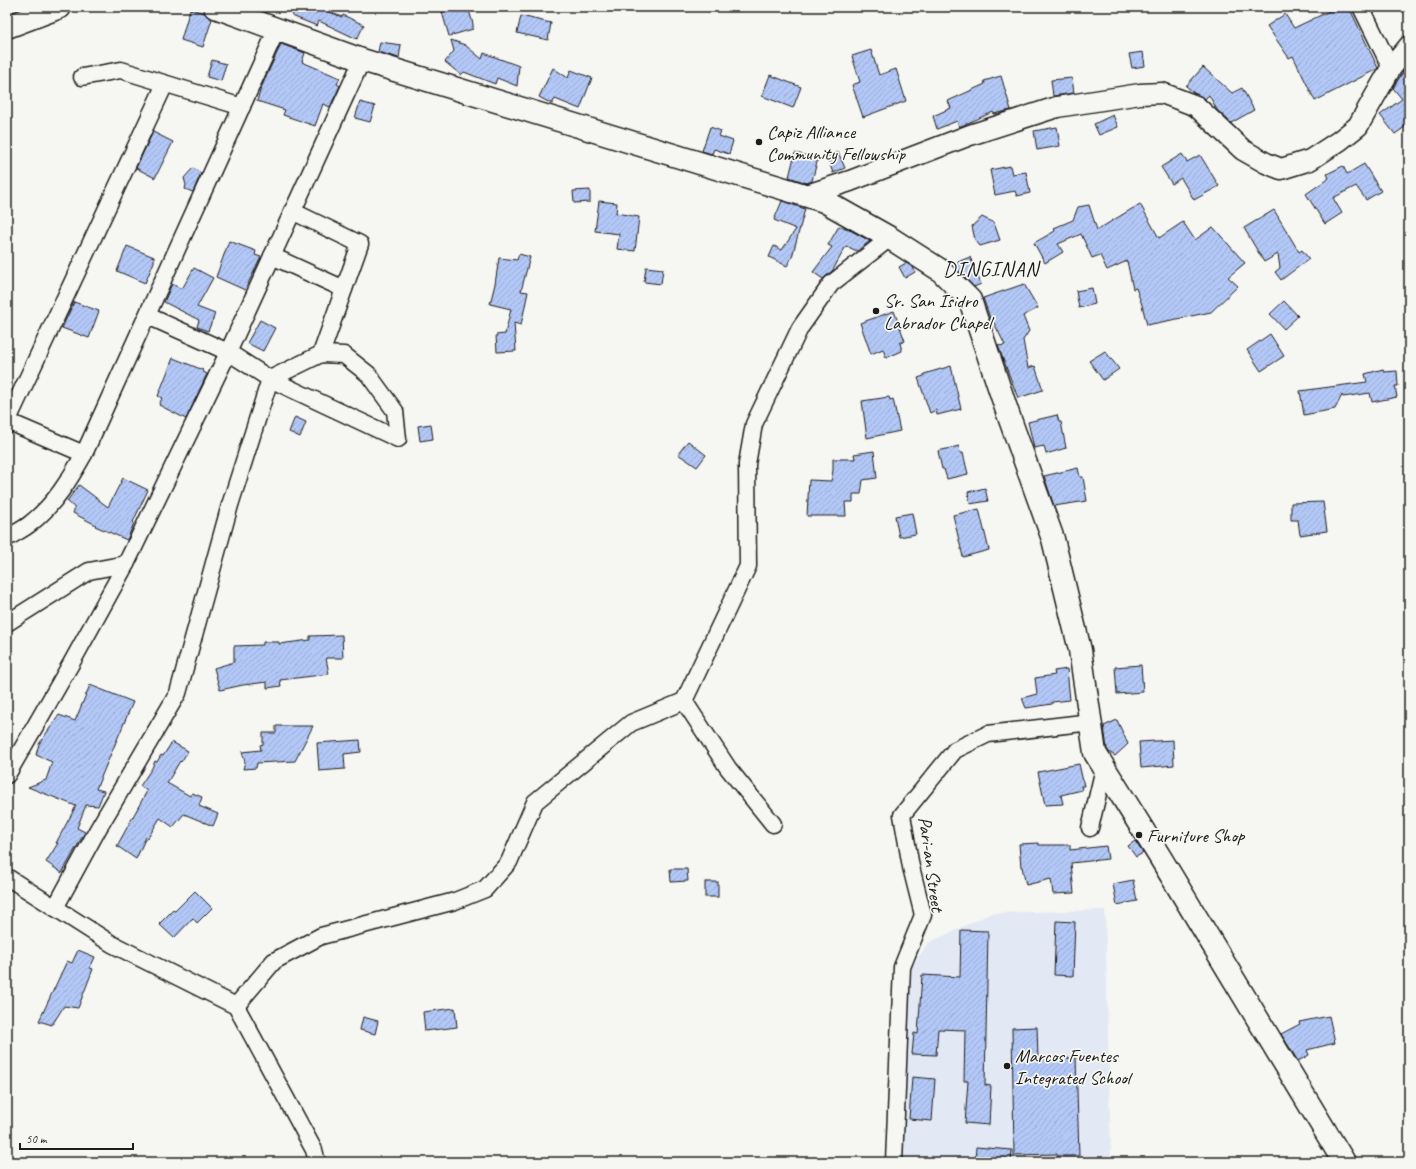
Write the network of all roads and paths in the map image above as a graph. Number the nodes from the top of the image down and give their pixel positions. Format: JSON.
{"nodes":[{"id":1,"x":60,"y":7,"type":"edge"},
{"id":2,"x":215,"y":7,"type":"edge"},
{"id":3,"x":1361,"y":7,"type":"edge"},
{"id":4,"x":7,"y":27,"type":"edge"},
{"id":5,"x":277,"y":29,"type":"junction"},
{"id":6,"x":1409,"y":46,"type":"edge"},
{"id":7,"x":362,"y":60,"type":"junction"},
{"id":8,"x":1391,"y":68,"type":"junction"},
{"id":9,"x":82,"y":77,"type":"dead end"},
{"id":10,"x":165,"y":84,"type":"junction"},
{"id":11,"x":242,"y":107,"type":"junction"},
{"id":12,"x":807,"y":195,"type":"junction"},
{"id":13,"x":292,"y":211,"type":"junction"},
{"id":14,"x":890,"y":238,"type":"junction"},
{"id":15,"x":272,"y":256,"type":"junction"},
{"id":16,"x":344,"y":289,"type":"junction"},
{"id":17,"x":148,"y":316,"type":"junction"},
{"id":18,"x":228,"y":352,"type":"junction"},
{"id":19,"x":321,"y":354,"type":"junction"},
{"id":20,"x":270,"y":379,"type":"junction"},
{"id":21,"x":7,"y":421,"type":"edge"},
{"id":22,"x":84,"y":454,"type":"junction"},
{"id":23,"x":7,"y":538,"type":"edge"},
{"id":24,"x":126,"y":564,"type":"junction"},
{"id":25,"x":7,"y":623,"type":"edge"},
{"id":26,"x":684,"y":701,"type":"junction"},
{"id":27,"x":1092,"y":722,"type":"junction"},
{"id":28,"x":1104,"y":768,"type":"junction"},
{"id":29,"x":7,"y":775,"type":"edge"},
{"id":30,"x":773,"y":824,"type":"dead end"},
{"id":31,"x":1090,"y":828,"type":"dead end"},
{"id":32,"x":7,"y":878,"type":"edge"},
{"id":33,"x":55,"y":908,"type":"junction"},
{"id":34,"x":236,"y":1006,"type":"junction"},
{"id":35,"x":317,"y":1162,"type":"edge"},
{"id":36,"x":894,"y":1162,"type":"edge"},
{"id":37,"x":1344,"y":1162,"type":"edge"}],
"edges":[{"from":1,"to":4,"type":"main road"},
{"from":2,"to":5,"type":"main road"},
{"from":3,"to":8,"type":"street"},
{"from":5,"to":7,"type":"main road"},
{"from":5,"to":11,"type":"street"},
{"from":6,"to":8,"type":"street"},
{"from":7,"to":12,"type":"main road"},
{"from":7,"to":13,"type":"street"},
{"from":8,"to":12,"type":"street"},
{"from":9,"to":10,"type":"street"},
{"from":10,"to":11,"type":"street"},
{"from":10,"to":21,"type":"street"},
{"from":11,"to":17,"type":"street"},
{"from":12,"to":14,"type":"main road"},
{"from":13,"to":15,"type":"street"},
{"from":13,"to":16,"type":"street"},
{"from":14,"to":26,"type":"street"},
{"from":14,"to":27,"type":"main road"},
{"from":15,"to":16,"type":"street"},
{"from":15,"to":18,"type":"street"},
{"from":16,"to":19,"type":"street"},
{"from":17,"to":18,"type":"street"},
{"from":17,"to":22,"type":"street"},
{"from":18,"to":20,"type":"street"},
{"from":18,"to":24,"type":"street"},
{"from":19,"to":20,"type":"street"},
{"from":19,"to":20,"type":"street"},
{"from":20,"to":33,"type":"street"},
{"from":21,"to":22,"type":"street"},
{"from":22,"to":23,"type":"street"},
{"from":24,"to":25,"type":"street"},
{"from":24,"to":29,"type":"street"},
{"from":26,"to":30,"type":"street"},
{"from":26,"to":34,"type":"street"},
{"from":27,"to":28,"type":"main road"},
{"from":27,"to":36,"type":"street","name":"Pari-an Street"},
{"from":28,"to":31,"type":"street"},
{"from":28,"to":37,"type":"main road"},
{"from":32,"to":33,"type":"street"},
{"from":33,"to":34,"type":"street"},
{"from":34,"to":35,"type":"street"}]}
